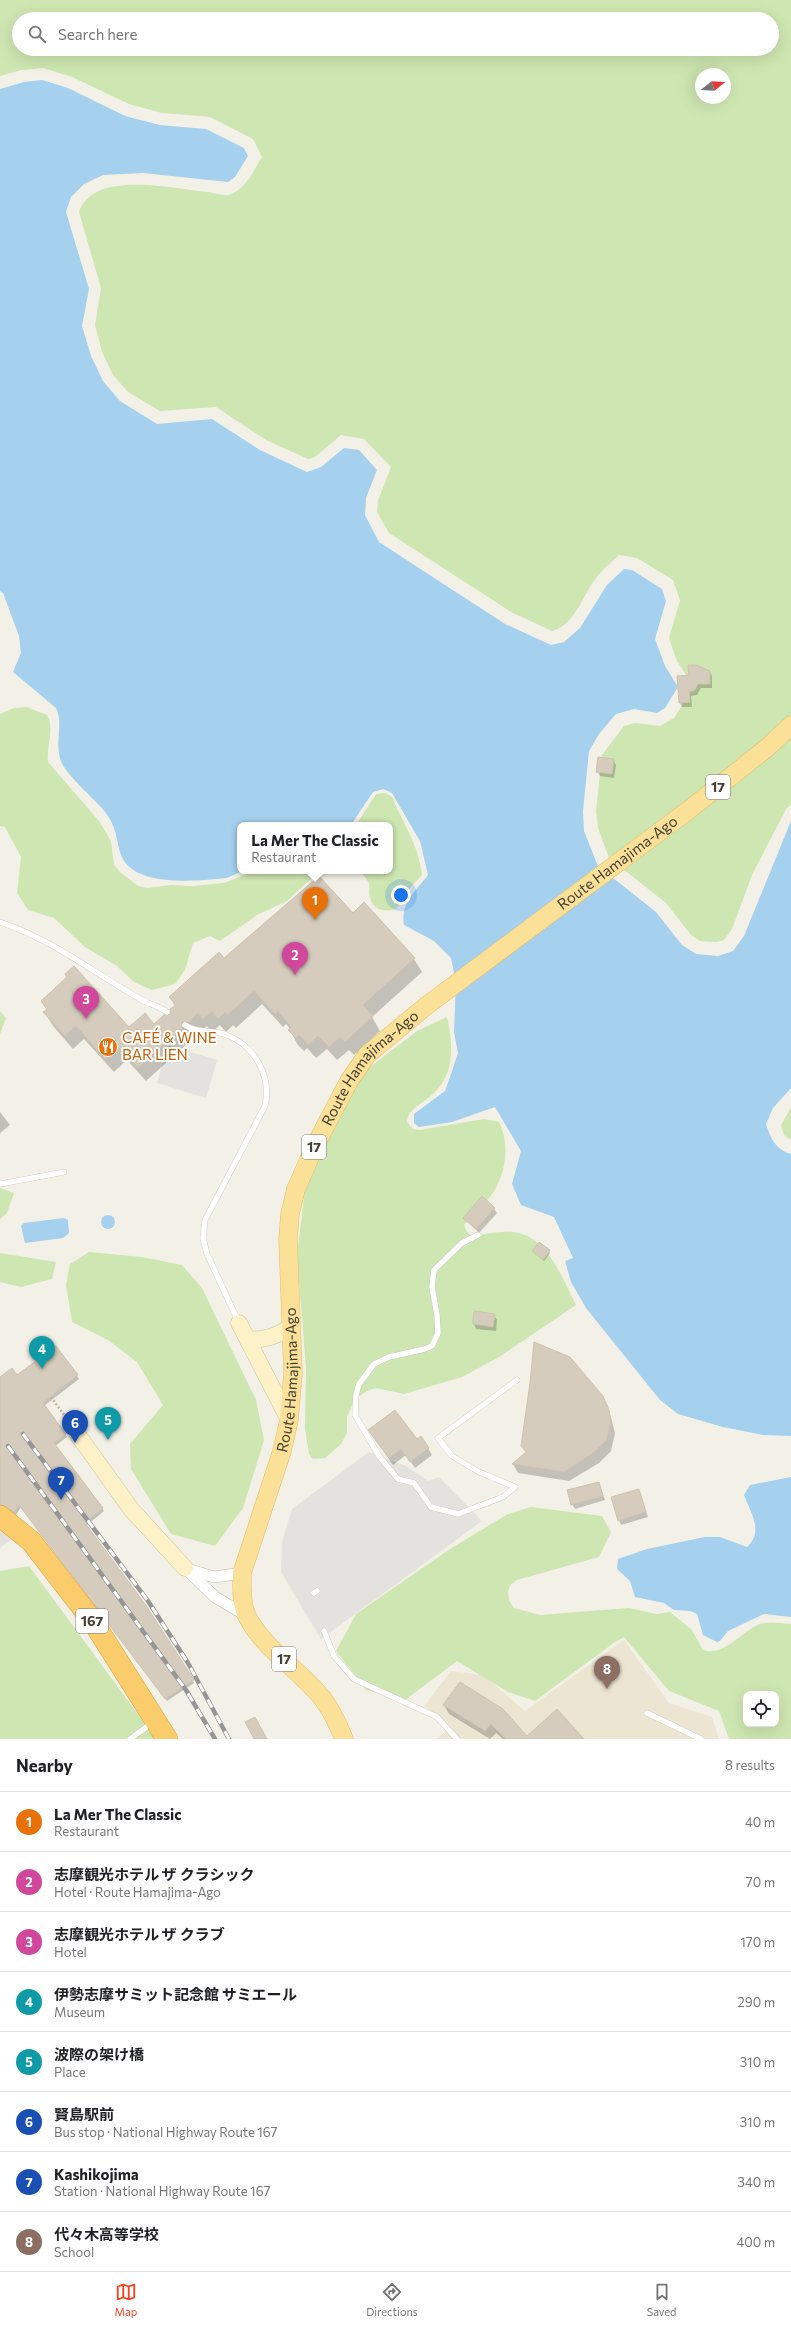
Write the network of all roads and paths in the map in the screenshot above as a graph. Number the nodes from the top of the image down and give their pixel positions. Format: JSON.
{"nodes":[{"id":1,"x":791,"y":725,"type":"edge"},
{"id":2,"x":0,"y":922,"type":"edge"},
{"id":3,"x":167,"y":1012,"type":"dead end"},
{"id":4,"x":185,"y":1025,"type":"dead end"},
{"id":5,"x":64,"y":1172,"type":"dead end"},
{"id":6,"x":0,"y":1184,"type":"edge"},
{"id":7,"x":478,"y":1235,"type":"dead end"},
{"id":8,"x":239,"y":1323,"type":"joint"},
{"id":9,"x":291,"y":1326,"type":"junction"},
{"id":10,"x":248,"y":1340,"type":"junction"},
{"id":11,"x":517,"y":1380,"type":"dead end"},
{"id":12,"x":51,"y":1397,"type":"dead end"},
{"id":13,"x":289,"y":1420,"type":"junction"},
{"id":14,"x":78,"y":1435,"type":"joint"},
{"id":15,"x":0,"y":1516,"type":"edge"},
{"id":16,"x":185,"y":1568,"type":"junction"},
{"id":17,"x":242,"y":1573,"type":"junction"},
{"id":18,"x":247,"y":1616,"type":"junction"},
{"id":19,"x":324,"y":1631,"type":"dead end"},
{"id":20,"x":647,"y":1713,"type":"dead end"},
{"id":21,"x":155,"y":1720,"type":"junction"},
{"id":22,"x":130,"y":1739,"type":"edge"},
{"id":23,"x":167,"y":1739,"type":"edge"},
{"id":24,"x":344,"y":1739,"type":"edge"},
{"id":25,"x":457,"y":1739,"type":"edge"},
{"id":26,"x":701,"y":1739,"type":"edge"}],
"edges":[{"from":1,"to":9,"type":"main road","name":"Route Hamajima-Ago","number":"17"},
{"from":2,"to":3,"type":"lane"},
{"from":4,"to":8,"type":"lane"},
{"from":5,"to":6,"type":"lane"},
{"from":7,"to":11,"type":"lane"},
{"from":8,"to":10,"type":"street"},
{"from":9,"to":10,"type":"street"},
{"from":9,"to":13,"type":"main road","name":"Route Hamajima-Ago","number":"17"},
{"from":10,"to":13,"type":"street"},
{"from":12,"to":14,"type":"path"},
{"from":13,"to":17,"type":"main road","name":"Route Hamajima-Ago","number":"17"},
{"from":14,"to":16,"type":"street"},
{"from":15,"to":21,"type":"highway","number":"167"},
{"from":16,"to":17,"type":"street"},
{"from":16,"to":18,"type":"street"},
{"from":17,"to":18,"type":"main road","name":"Route Hamajima-Ago","number":"17"},
{"from":18,"to":24,"type":"main road","name":"Route Hamajima-Ago","number":"17"},
{"from":19,"to":25,"type":"lane"},
{"from":20,"to":26,"type":"lane"},
{"from":21,"to":22,"type":"lane"},
{"from":21,"to":23,"type":"highway","number":"167"}]}
